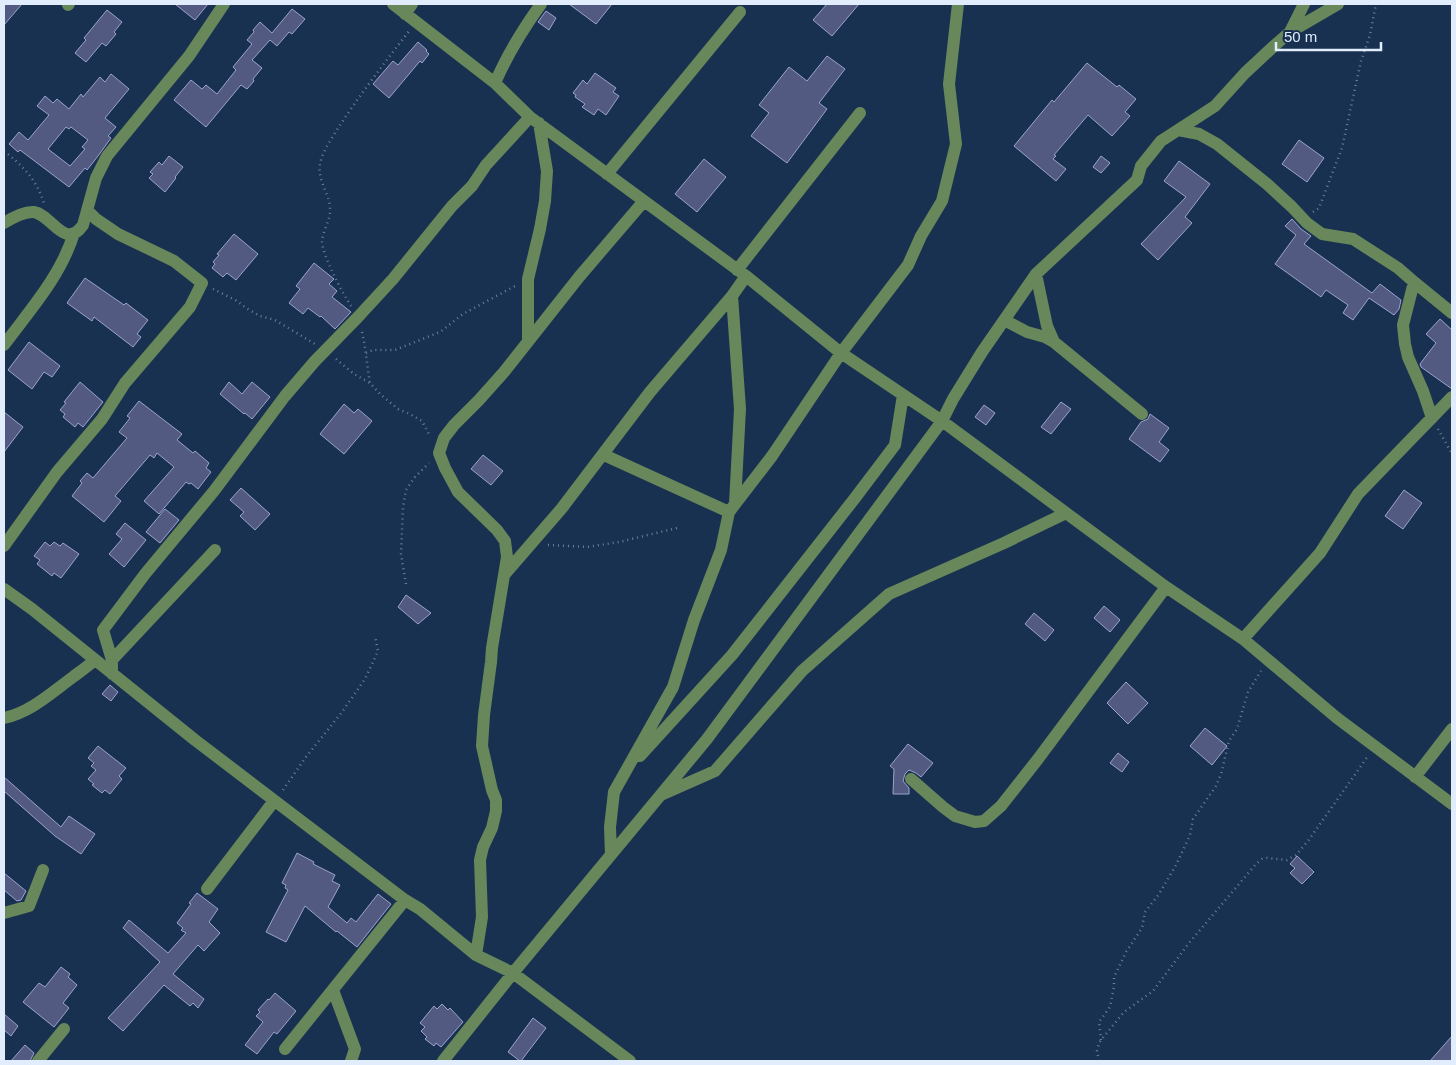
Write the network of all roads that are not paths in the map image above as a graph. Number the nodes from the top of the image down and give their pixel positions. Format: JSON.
{"nodes":[{"id":1,"x":224,"y":4,"type":"edge"},
{"id":2,"x":393,"y":4,"type":"edge"},
{"id":3,"x":541,"y":4,"type":"edge"},
{"id":4,"x":958,"y":4,"type":"edge"},
{"id":5,"x":1304,"y":4,"type":"edge"},
{"id":6,"x":1338,"y":4,"type":"edge"},
{"id":7,"x":740,"y":12,"type":"dead end"},
{"id":8,"x":411,"y":13,"type":"edge"},
{"id":9,"x":1290,"y":32,"type":"junction"},
{"id":10,"x":495,"y":83,"type":"junction"},
{"id":11,"x":860,"y":113,"type":"dead end"},
{"id":12,"x":534,"y":120,"type":"junction"},
{"id":13,"x":1178,"y":130,"type":"junction"},
{"id":14,"x":607,"y":174,"type":"junction"},
{"id":15,"x":644,"y":202,"type":"junction"},
{"id":16,"x":87,"y":210,"type":"junction"},
{"id":17,"x":4,"y":223,"type":"edge"},
{"id":18,"x":74,"y":233,"type":"junction"},
{"id":19,"x":742,"y":273,"type":"junction"},
{"id":20,"x":1036,"y":274,"type":"junction"},
{"id":21,"x":1414,"y":282,"type":"junction"},
{"id":22,"x":732,"y":296,"type":"junction"},
{"id":23,"x":1452,"y":313,"type":"edge"},
{"id":24,"x":1004,"y":320,"type":"junction"},
{"id":25,"x":528,"y":342,"type":"junction"},
{"id":26,"x":1054,"y":342,"type":"junction"},
{"id":27,"x":4,"y":345,"type":"edge"},
{"id":28,"x":841,"y":353,"type":"junction"},
{"id":29,"x":902,"y":395,"type":"junction"},
{"id":30,"x":1452,"y":398,"type":"edge"},
{"id":31,"x":1142,"y":414,"type":"dead end"},
{"id":32,"x":1432,"y":418,"type":"junction"},
{"id":33,"x":942,"y":422,"type":"junction"},
{"id":34,"x":604,"y":455,"type":"junction"},
{"id":35,"x":732,"y":508,"type":"junction"},
{"id":36,"x":1066,"y":513,"type":"junction"},
{"id":37,"x":4,"y":546,"type":"edge"},
{"id":38,"x":215,"y":550,"type":"dead end"},
{"id":39,"x":503,"y":576,"type":"junction"},
{"id":40,"x":1166,"y":587,"type":"junction"},
{"id":41,"x":4,"y":589,"type":"edge"},
{"id":42,"x":1243,"y":639,"type":"junction"},
{"id":43,"x":95,"y":660,"type":"junction"},
{"id":44,"x":112,"y":660,"type":"junction"},
{"id":45,"x":112,"y":674,"type":"junction"},
{"id":46,"x":4,"y":718,"type":"edge"},
{"id":47,"x":1452,"y":729,"type":"edge"},
{"id":48,"x":624,"y":775,"type":"junction"},
{"id":49,"x":1415,"y":777,"type":"junction"},
{"id":50,"x":911,"y":779,"type":"dead end"},
{"id":51,"x":660,"y":796,"type":"junction"},
{"id":52,"x":274,"y":801,"type":"junction"},
{"id":53,"x":1452,"y":804,"type":"edge"},
{"id":54,"x":610,"y":855,"type":"junction"},
{"id":55,"x":42,"y":870,"type":"dead end"},
{"id":56,"x":207,"y":889,"type":"dead end"},
{"id":57,"x":405,"y":900,"type":"junction"},
{"id":58,"x":4,"y":913,"type":"edge"},
{"id":59,"x":476,"y":955,"type":"junction"},
{"id":60,"x":513,"y":973,"type":"junction"},
{"id":61,"x":333,"y":990,"type":"junction"},
{"id":62,"x":64,"y":1029,"type":"dead end"},
{"id":63,"x":285,"y":1049,"type":"dead end"},
{"id":64,"x":38,"y":1061,"type":"edge"},
{"id":65,"x":351,"y":1061,"type":"edge"},
{"id":66,"x":444,"y":1061,"type":"edge"},
{"id":67,"x":630,"y":1061,"type":"edge"}],
"edges":[{"from":1,"to":16,"type":"street"},
{"from":2,"to":8,"type":"street"},
{"from":3,"to":10,"type":"street"},
{"from":4,"to":28,"type":"street"},
{"from":5,"to":9,"type":"street"},
{"from":6,"to":9,"type":"street"},
{"from":7,"to":14,"type":"street"},
{"from":8,"to":10,"type":"street"},
{"from":9,"to":13,"type":"street"},
{"from":10,"to":12,"type":"street"},
{"from":11,"to":19,"type":"street"},
{"from":12,"to":14,"type":"street"},
{"from":12,"to":25,"type":"street"},
{"from":12,"to":44,"type":"street"},
{"from":13,"to":20,"type":"street"},
{"from":13,"to":21,"type":"street"},
{"from":14,"to":15,"type":"street"},
{"from":15,"to":19,"type":"street"},
{"from":15,"to":25,"type":"street"},
{"from":16,"to":18,"type":"street"},
{"from":16,"to":37,"type":"street"},
{"from":17,"to":18,"type":"street"},
{"from":18,"to":27,"type":"street"},
{"from":19,"to":22,"type":"street"},
{"from":19,"to":28,"type":"street"},
{"from":20,"to":24,"type":"street"},
{"from":20,"to":26,"type":"street"},
{"from":21,"to":23,"type":"street"},
{"from":21,"to":32,"type":"street"},
{"from":22,"to":34,"type":"street"},
{"from":22,"to":35,"type":"street"},
{"from":24,"to":26,"type":"street"},
{"from":24,"to":33,"type":"street"},
{"from":25,"to":39,"type":"street"},
{"from":26,"to":31,"type":"street"},
{"from":28,"to":29,"type":"street"},
{"from":28,"to":35,"type":"street"},
{"from":29,"to":33,"type":"street"},
{"from":29,"to":48,"type":"street"},
{"from":30,"to":32,"type":"street"},
{"from":32,"to":42,"type":"street"},
{"from":33,"to":36,"type":"street"},
{"from":33,"to":51,"type":"street"},
{"from":34,"to":35,"type":"street"},
{"from":34,"to":39,"type":"street"},
{"from":35,"to":48,"type":"street"},
{"from":36,"to":40,"type":"street"},
{"from":36,"to":51,"type":"street"},
{"from":38,"to":44,"type":"street"},
{"from":39,"to":59,"type":"street"},
{"from":40,"to":42,"type":"street"},
{"from":40,"to":50,"type":"street"},
{"from":41,"to":43,"type":"street"},
{"from":42,"to":49,"type":"street"},
{"from":43,"to":45,"type":"street"},
{"from":43,"to":46,"type":"street"},
{"from":44,"to":45,"type":"street"},
{"from":45,"to":52,"type":"street"},
{"from":47,"to":49,"type":"street"},
{"from":48,"to":54,"type":"street"},
{"from":49,"to":53,"type":"street"},
{"from":51,"to":54,"type":"street"},
{"from":52,"to":56,"type":"street"},
{"from":52,"to":57,"type":"street"},
{"from":54,"to":60,"type":"street"},
{"from":55,"to":58,"type":"street"},
{"from":57,"to":59,"type":"street"},
{"from":57,"to":61,"type":"street"},
{"from":59,"to":60,"type":"street"},
{"from":60,"to":66,"type":"street"},
{"from":60,"to":67,"type":"street"},
{"from":61,"to":63,"type":"street"},
{"from":61,"to":65,"type":"street"},
{"from":62,"to":64,"type":"street"}]}
